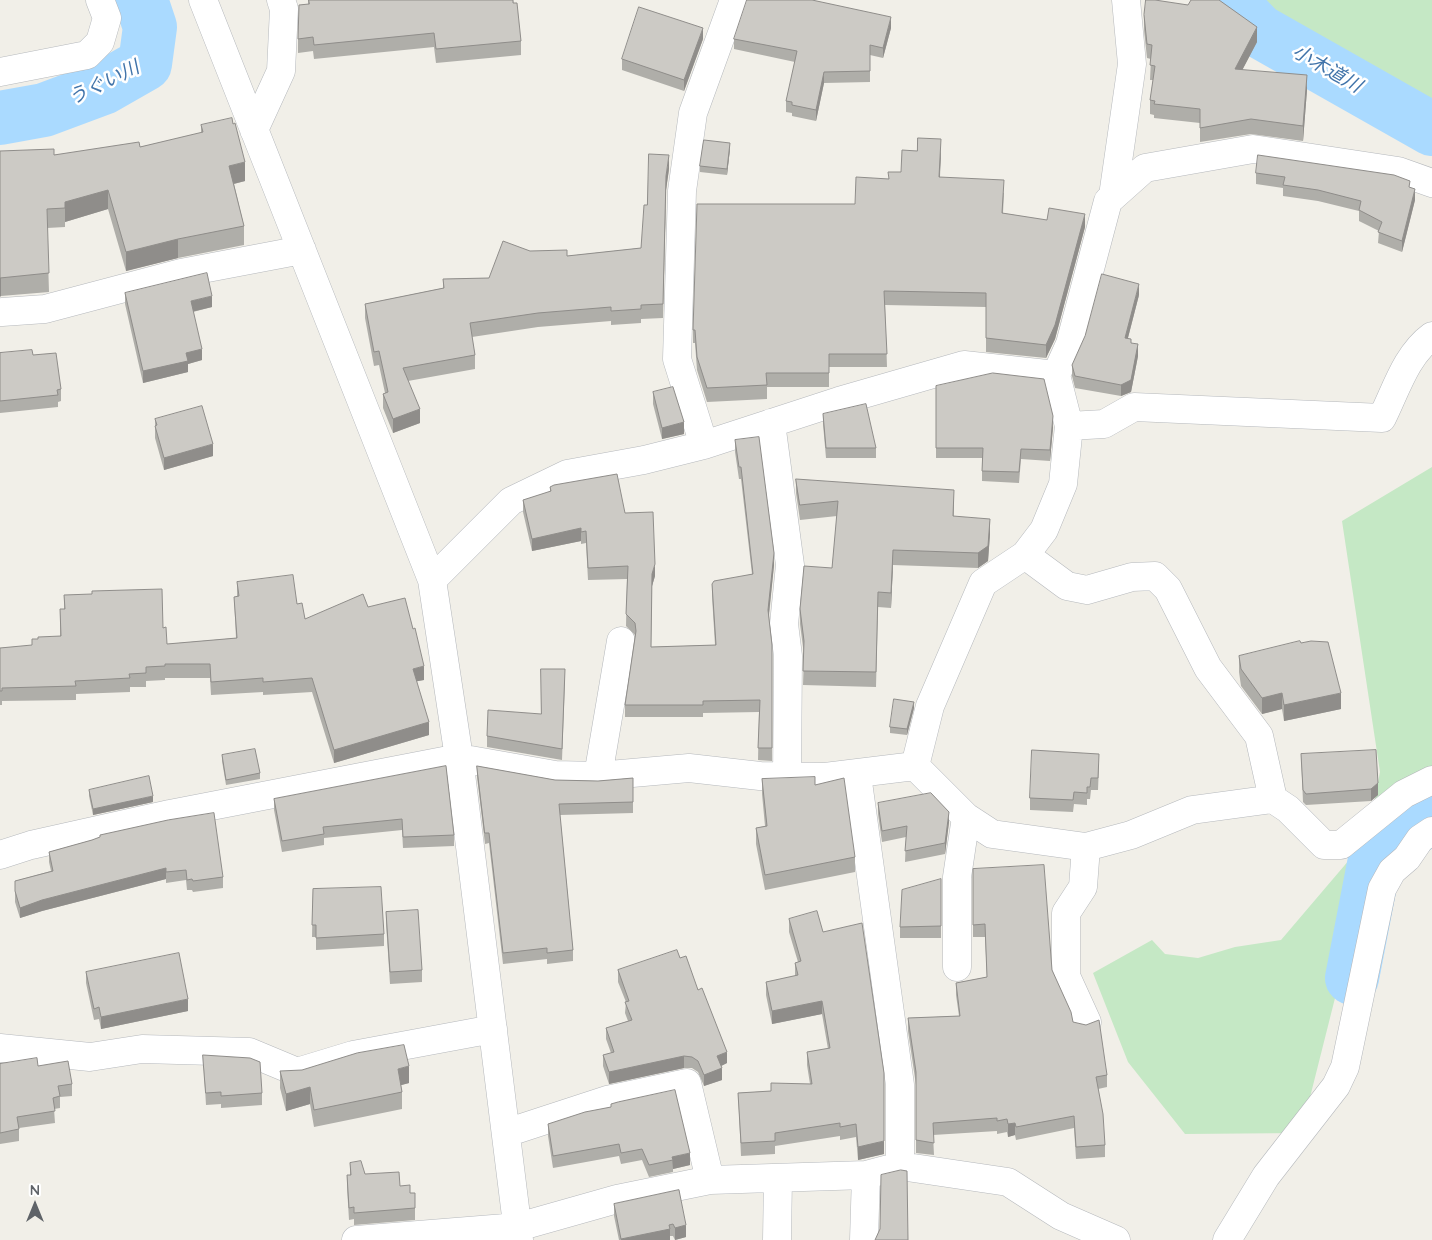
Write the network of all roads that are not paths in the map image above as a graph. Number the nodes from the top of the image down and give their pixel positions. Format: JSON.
{"nodes":[{"id":1,"x":100,"y":0,"type":"edge"},
{"id":2,"x":203,"y":0,"type":"edge"},
{"id":3,"x":281,"y":0,"type":"edge"},
{"id":4,"x":734,"y":0,"type":"edge"},
{"id":5,"x":1126,"y":0,"type":"edge"},
{"id":6,"x":0,"y":72,"type":"edge"},
{"id":7,"x":254,"y":130,"type":"junction"},
{"id":8,"x":1432,"y":183,"type":"edge"},
{"id":9,"x":1113,"y":196,"type":"junction"},
{"id":10,"x":302,"y":250,"type":"junction"},
{"id":11,"x":2,"y":312,"type":"dead end"},
{"id":12,"x":1432,"y":336,"type":"edge"},
{"id":13,"x":1056,"y":374,"type":"junction"},
{"id":14,"x":771,"y":423,"type":"junction"},
{"id":15,"x":1069,"y":426,"type":"junction"},
{"id":16,"x":704,"y":445,"type":"junction"},
{"id":17,"x":1025,"y":555,"type":"junction"},
{"id":18,"x":432,"y":580,"type":"junction"},
{"id":19,"x":621,"y":642,"type":"dead end"},
{"id":20,"x":459,"y":758,"type":"junction"},
{"id":21,"x":915,"y":766,"type":"junction"},
{"id":22,"x":857,"y":775,"type":"junction"},
{"id":23,"x":598,"y":776,"type":"junction"},
{"id":24,"x":787,"y":777,"type":"junction"},
{"id":25,"x":1432,"y":780,"type":"edge"},
{"id":26,"x":1273,"y":799,"type":"junction"},
{"id":27,"x":966,"y":817,"type":"junction"},
{"id":28,"x":1432,"y":831,"type":"edge"},
{"id":29,"x":1086,"y":847,"type":"junction"},
{"id":30,"x":0,"y":855,"type":"edge"},
{"id":31,"x":957,"y":967,"type":"dead end"},
{"id":32,"x":1088,"y":1022,"type":"edge"},
{"id":33,"x":493,"y":1029,"type":"junction"},
{"id":34,"x":0,"y":1048,"type":"edge"},
{"id":35,"x":506,"y":1133,"type":"junction"},
{"id":36,"x":900,"y":1166,"type":"junction"},
{"id":37,"x":866,"y":1175,"type":"junction"},
{"id":38,"x":778,"y":1178,"type":"junction"},
{"id":39,"x":710,"y":1180,"type":"junction"},
{"id":40,"x":518,"y":1234,"type":"edge"},
{"id":41,"x":356,"y":1240,"type":"edge"},
{"id":42,"x":777,"y":1240,"type":"edge"},
{"id":43,"x":864,"y":1240,"type":"edge"},
{"id":44,"x":1116,"y":1240,"type":"edge"},
{"id":45,"x":1227,"y":1240,"type":"edge"}],
"edges":[{"from":1,"to":6,"type":"street"},
{"from":2,"to":7,"type":"street"},
{"from":3,"to":7,"type":"street"},
{"from":4,"to":16,"type":"street"},
{"from":5,"to":9,"type":"street"},
{"from":7,"to":10,"type":"street"},
{"from":8,"to":9,"type":"street"},
{"from":9,"to":13,"type":"street"},
{"from":10,"to":11,"type":"street"},
{"from":10,"to":18,"type":"street"},
{"from":12,"to":15,"type":"street"},
{"from":13,"to":14,"type":"street"},
{"from":13,"to":15,"type":"street"},
{"from":14,"to":16,"type":"street"},
{"from":14,"to":24,"type":"street"},
{"from":15,"to":17,"type":"street"},
{"from":16,"to":18,"type":"street"},
{"from":17,"to":21,"type":"street"},
{"from":17,"to":26,"type":"street"},
{"from":18,"to":20,"type":"street"},
{"from":19,"to":23,"type":"street"},
{"from":20,"to":23,"type":"street"},
{"from":20,"to":30,"type":"street"},
{"from":20,"to":33,"type":"street"},
{"from":21,"to":22,"type":"street"},
{"from":21,"to":27,"type":"street"},
{"from":22,"to":24,"type":"street"},
{"from":22,"to":36,"type":"street"},
{"from":23,"to":24,"type":"street"},
{"from":25,"to":26,"type":"street"},
{"from":26,"to":29,"type":"street"},
{"from":27,"to":29,"type":"street"},
{"from":27,"to":31,"type":"street"},
{"from":28,"to":45,"type":"street"},
{"from":29,"to":32,"type":"street"},
{"from":33,"to":34,"type":"street"},
{"from":33,"to":35,"type":"street"},
{"from":35,"to":39,"type":"street"},
{"from":35,"to":40,"type":"street"},
{"from":36,"to":37,"type":"street"},
{"from":36,"to":44,"type":"street"},
{"from":37,"to":38,"type":"street"},
{"from":37,"to":43,"type":"street"},
{"from":38,"to":39,"type":"street"},
{"from":38,"to":42,"type":"street"},
{"from":39,"to":40,"type":"street"},
{"from":40,"to":41,"type":"street"}]}
